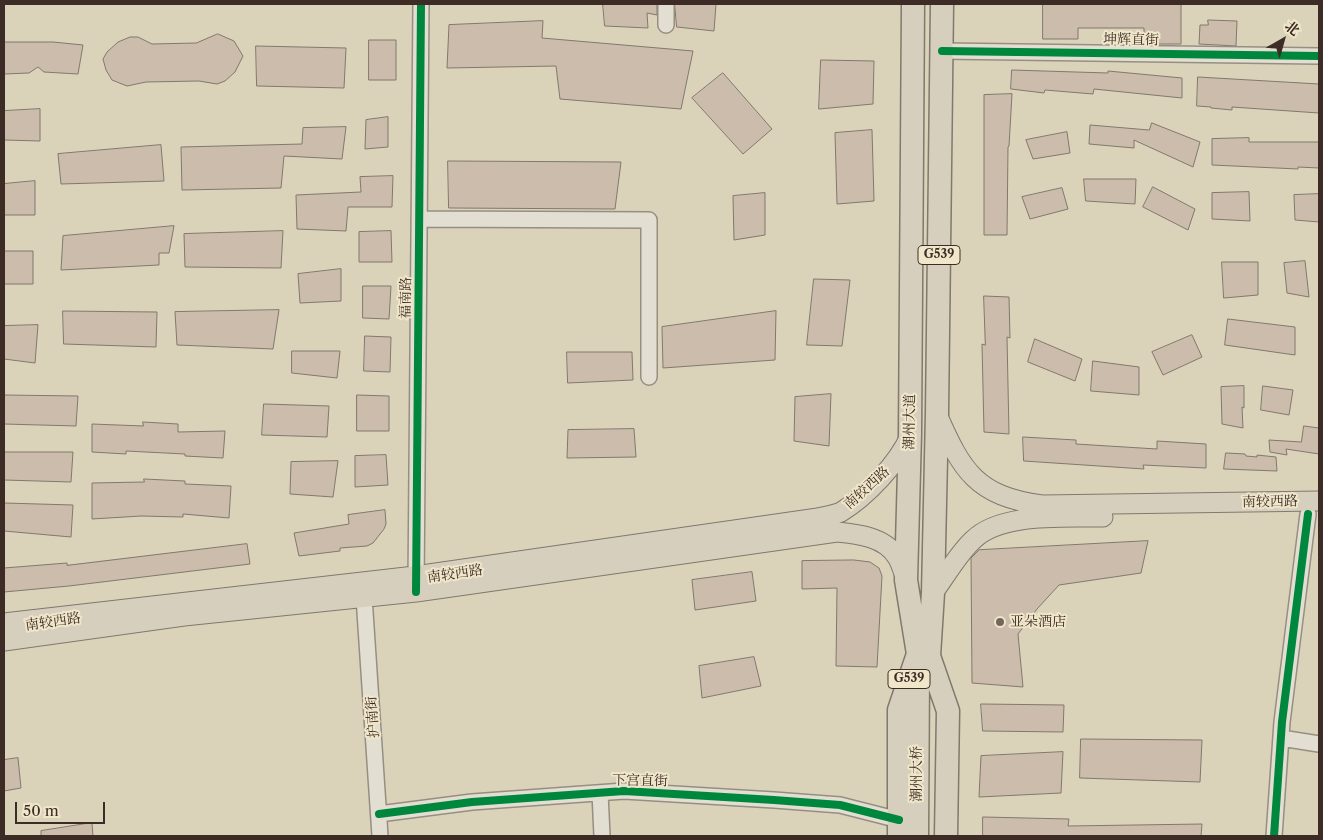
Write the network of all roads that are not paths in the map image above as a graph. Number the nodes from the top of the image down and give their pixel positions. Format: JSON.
{"nodes":[{"id":1,"x":421,"y":4,"type":"edge"},
{"id":2,"x":666,"y":4,"type":"edge"},
{"id":3,"x":913,"y":4,"type":"edge"},
{"id":4,"x":942,"y":4,"type":"edge"},
{"id":5,"x":666,"y":25,"type":"dead end"},
{"id":6,"x":942,"y":51,"type":"junction"},
{"id":7,"x":1319,"y":56,"type":"edge"},
{"id":8,"x":419,"y":219,"type":"junction"},
{"id":9,"x":649,"y":377,"type":"dead end"},
{"id":10,"x":937,"y":413,"type":"junction"},
{"id":11,"x":910,"y":434,"type":"junction"},
{"id":12,"x":1316,"y":510,"type":"edge"},
{"id":13,"x":906,"y":580,"type":"junction"},
{"id":14,"x":416,"y":584,"type":"junction"},
{"id":15,"x":933,"y":593,"type":"junction"},
{"id":16,"x":364,"y":597,"type":"junction"},
{"id":17,"x":4,"y":623,"type":"edge"},
{"id":18,"x":4,"y":641,"type":"edge"},
{"id":19,"x":924,"y":655,"type":"junction"},
{"id":20,"x":924,"y":712,"type":"junction"},
{"id":21,"x":1281,"y":738,"type":"junction"},
{"id":22,"x":1319,"y":744,"type":"edge"},
{"id":23,"x":600,"y":793,"type":"junction"},
{"id":24,"x":379,"y":814,"type":"junction"},
{"id":25,"x":898,"y":828,"type":"edge"},
{"id":26,"x":380,"y":836,"type":"edge"},
{"id":27,"x":602,"y":836,"type":"edge"},
{"id":28,"x":917,"y":836,"type":"edge"},
{"id":29,"x":931,"y":836,"type":"edge"},
{"id":30,"x":946,"y":836,"type":"edge"},
{"id":31,"x":1274,"y":836,"type":"edge"}],
"edges":[{"from":1,"to":8,"type":"street","name":"福南路"},
{"from":2,"to":5,"type":"street"},
{"from":3,"to":11,"type":"highway","name":"潮州大道","number":"G539"},
{"from":4,"to":6,"type":"highway","name":"潮州大道","number":"G539"},
{"from":6,"to":7,"type":"street","name":"坤辉直街"},
{"from":6,"to":10,"type":"highway","name":"潮州大道","number":"G539"},
{"from":8,"to":9,"type":"street"},
{"from":8,"to":14,"type":"street","name":"福南路"},
{"from":10,"to":12,"type":"main road","name":"南较西路"},
{"from":10,"to":15,"type":"highway","name":"潮州大道","number":"G539"},
{"from":11,"to":13,"type":"highway","name":"潮州大道","number":"G539"},
{"from":11,"to":14,"type":"main road","name":"南较西路"},
{"from":12,"to":15,"type":"main road","name":"南较西路"},
{"from":12,"to":21,"type":"street"},
{"from":13,"to":14,"type":"main road","name":"南较西路"},
{"from":13,"to":19,"type":"highway","name":"潮州大道","number":"G539"},
{"from":14,"to":16,"type":"main road","name":"南较西路"},
{"from":14,"to":17,"type":"main road","name":"南较西路"},
{"from":15,"to":19,"type":"highway","name":"潮州大道","number":"G539"},
{"from":16,"to":18,"type":"main road","name":"南较西路"},
{"from":16,"to":24,"type":"street","name":"护南街"},
{"from":19,"to":20,"type":"highway"},
{"from":19,"to":25,"type":"highway","name":"潮州大道","number":"G539"},
{"from":19,"to":30,"type":"highway","name":"潮州大道","number":"G539"},
{"from":20,"to":28,"type":"highway","name":"潮州大桥"},
{"from":20,"to":29,"type":"highway","name":"潮州大桥"},
{"from":21,"to":22,"type":"street"},
{"from":21,"to":31,"type":"street"},
{"from":23,"to":24,"type":"street","name":"下宫直街"},
{"from":23,"to":25,"type":"street","name":"下宫直街"},
{"from":23,"to":27,"type":"street"},
{"from":24,"to":26,"type":"street","name":"护南街"}]}
